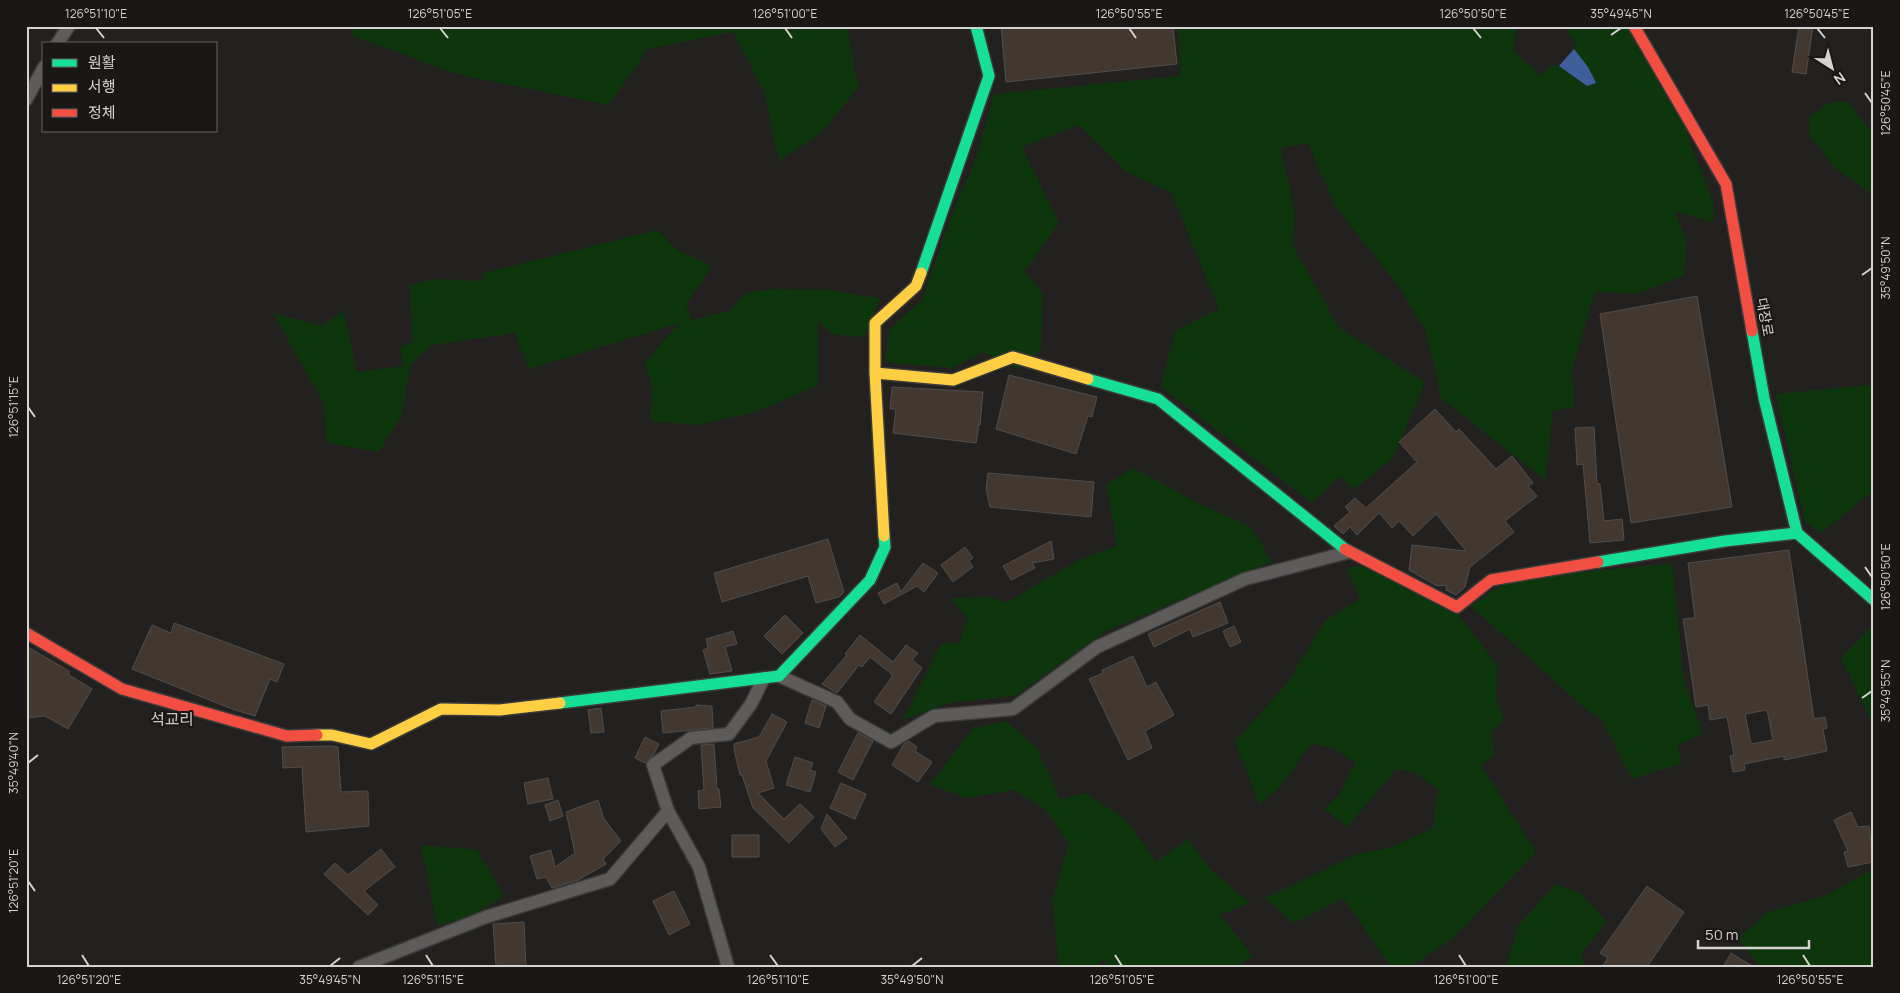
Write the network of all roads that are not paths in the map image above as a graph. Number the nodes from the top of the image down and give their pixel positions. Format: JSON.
{"nodes":[{"id":1,"x":69,"y":26,"type":"edge"},
{"id":2,"x":976,"y":26,"type":"edge"},
{"id":3,"x":1634,"y":26,"type":"edge"},
{"id":4,"x":58,"y":42,"type":"edge"},
{"id":5,"x":42,"y":71,"type":"edge"},
{"id":6,"x":26,"y":100,"type":"edge"},
{"id":7,"x":875,"y":373,"type":"junction"},
{"id":8,"x":1797,"y":533,"type":"junction"},
{"id":9,"x":1349,"y":552,"type":"junction"},
{"id":10,"x":1874,"y":600,"type":"edge"},
{"id":11,"x":26,"y":633,"type":"edge"},
{"id":12,"x":779,"y":676,"type":"junction"},
{"id":13,"x":764,"y":678,"type":"junction"},
{"id":14,"x":668,"y":811,"type":"junction"},
{"id":15,"x":359,"y":967,"type":"edge"},
{"id":16,"x":728,"y":967,"type":"edge"}],
"edges":[{"from":1,"to":4,"type":"street"},
{"from":2,"to":7,"type":"street"},
{"from":3,"to":8,"type":"street","name":"대장로"},
{"from":5,"to":6,"type":"street"},
{"from":7,"to":9,"type":"street"},
{"from":7,"to":12,"type":"street"},
{"from":8,"to":9,"type":"street"},
{"from":8,"to":10,"type":"street"},
{"from":9,"to":12,"type":"street"},
{"from":11,"to":13,"type":"street"},
{"from":12,"to":13,"type":"street"},
{"from":13,"to":14,"type":"street"},
{"from":14,"to":15,"type":"street"},
{"from":14,"to":16,"type":"street"}]}
